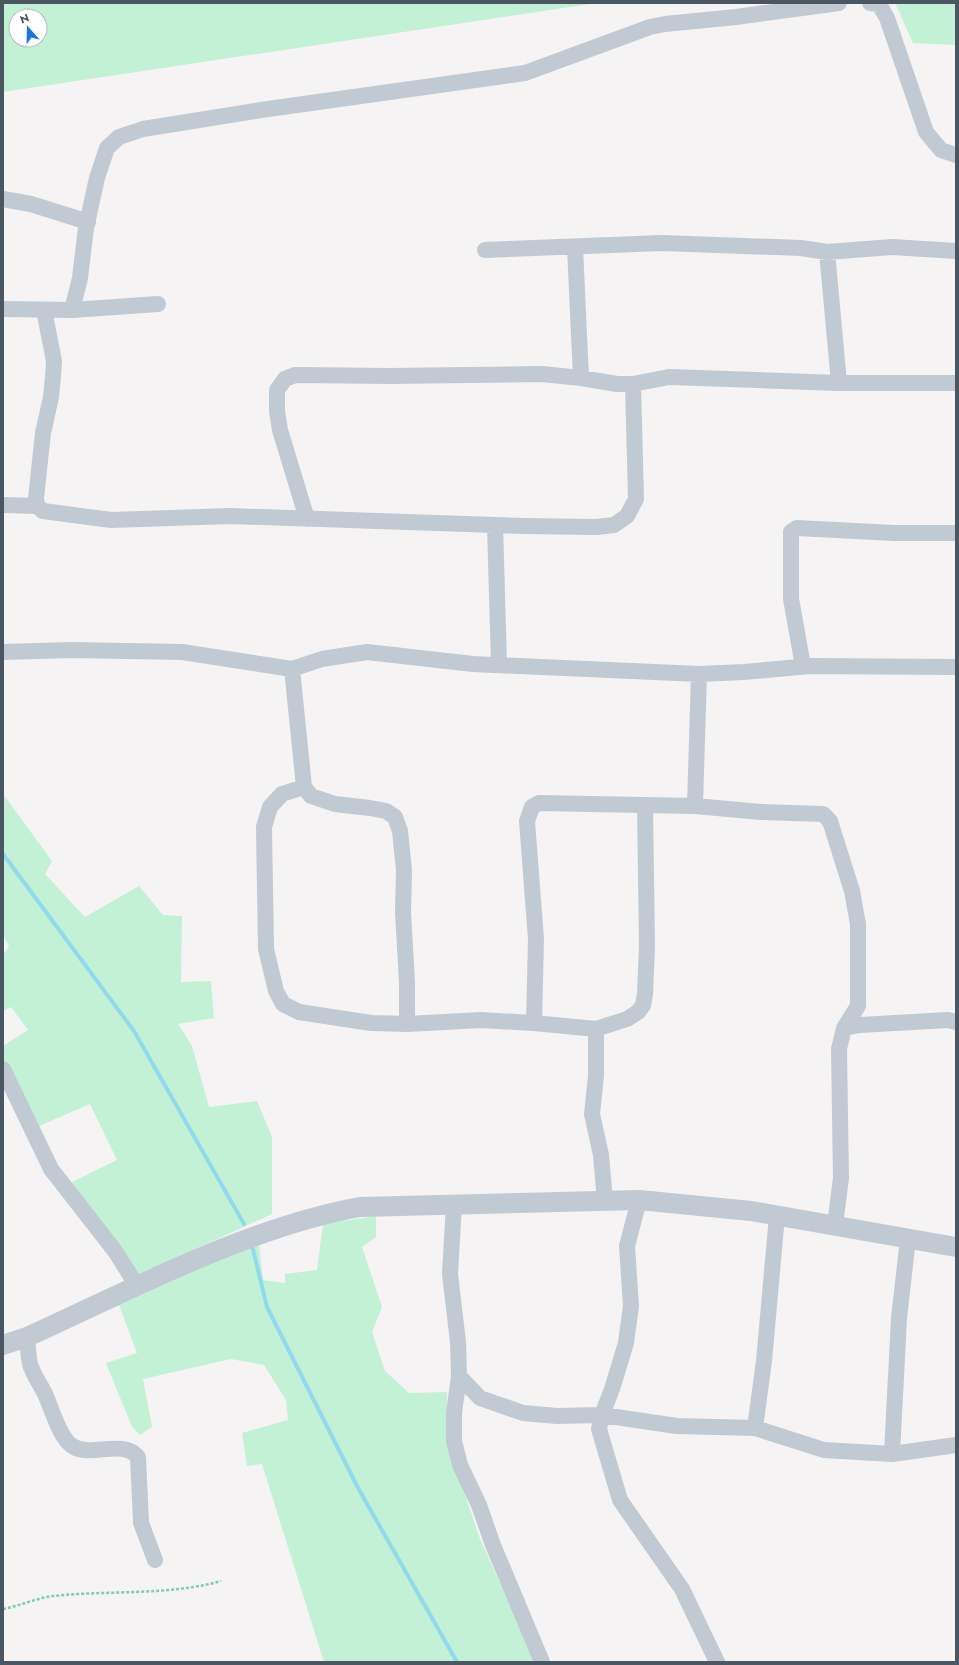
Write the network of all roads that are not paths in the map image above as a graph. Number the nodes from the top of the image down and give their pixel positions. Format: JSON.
{"nodes":[{"id":1,"x":839,"y":3,"type":"edge"},
{"id":2,"x":870,"y":3,"type":"edge"},
{"id":3,"x":956,"y":155,"type":"edge"},
{"id":4,"x":3,"y":200,"type":"edge"},
{"id":5,"x":88,"y":222,"type":"junction"},
{"id":6,"x":575,"y":247,"type":"junction"},
{"id":7,"x":485,"y":250,"type":"dead end"},
{"id":8,"x":956,"y":251,"type":"edge"},
{"id":9,"x":827,"y":252,"type":"junction"},
{"id":10,"x":158,"y":304,"type":"dead end"},
{"id":11,"x":3,"y":309,"type":"edge"},
{"id":12,"x":44,"y":310,"type":"junction"},
{"id":13,"x":72,"y":310,"type":"junction"},
{"id":14,"x":581,"y":378,"type":"junction"},
{"id":15,"x":839,"y":383,"type":"junction"},
{"id":16,"x":956,"y":383,"type":"edge"},
{"id":17,"x":633,"y":384,"type":"junction"},
{"id":18,"x":3,"y":505,"type":"edge"},
{"id":19,"x":37,"y":506,"type":"junction"},
{"id":20,"x":307,"y":519,"type":"junction"},
{"id":21,"x":495,"y":525,"type":"junction"},
{"id":22,"x":956,"y":533,"type":"edge"},
{"id":23,"x":3,"y":652,"type":"edge"},
{"id":24,"x":499,"y":664,"type":"junction"},
{"id":25,"x":803,"y":666,"type":"junction"},
{"id":26,"x":956,"y":667,"type":"edge"},
{"id":27,"x":292,"y":669,"type":"junction"},
{"id":28,"x":699,"y":674,"type":"junction"},
{"id":29,"x":304,"y":787,"type":"junction"},
{"id":30,"x":644,"y":805,"type":"junction"},
{"id":31,"x":695,"y":806,"type":"junction"},
{"id":32,"x":956,"y":1022,"type":"edge"},
{"id":33,"x":534,"y":1023,"type":"junction"},
{"id":34,"x":406,"y":1024,"type":"junction"},
{"id":35,"x":844,"y":1028,"type":"junction"},
{"id":36,"x":596,"y":1029,"type":"junction"},
{"id":37,"x":3,"y":1069,"type":"edge"},
{"id":38,"x":639,"y":1200,"type":"junction"},
{"id":39,"x":605,"y":1201,"type":"junction"},
{"id":40,"x":454,"y":1204,"type":"junction"},
{"id":41,"x":777,"y":1216,"type":"junction"},
{"id":42,"x":835,"y":1225,"type":"junction"},
{"id":43,"x":908,"y":1239,"type":"junction"},
{"id":44,"x":956,"y":1247,"type":"edge"},
{"id":45,"x":137,"y":1286,"type":"junction"},
{"id":46,"x":27,"y":1337,"type":"junction"},
{"id":47,"x":3,"y":1345,"type":"edge"},
{"id":48,"x":459,"y":1376,"type":"junction"},
{"id":49,"x":602,"y":1415,"type":"junction"},
{"id":50,"x":754,"y":1428,"type":"junction"},
{"id":51,"x":956,"y":1445,"type":"edge"},
{"id":52,"x":892,"y":1454,"type":"junction"},
{"id":53,"x":155,"y":1560,"type":"dead end"},
{"id":54,"x":542,"y":1662,"type":"edge"},
{"id":55,"x":717,"y":1662,"type":"edge"}],
"edges":[{"from":1,"to":5,"type":"street"},
{"from":2,"to":3,"type":"street"},
{"from":4,"to":5,"type":"street"},
{"from":5,"to":13,"type":"street"},
{"from":6,"to":7,"type":"street"},
{"from":6,"to":9,"type":"street"},
{"from":6,"to":14,"type":"street"},
{"from":8,"to":9,"type":"street"},
{"from":9,"to":15,"type":"street"},
{"from":10,"to":13,"type":"street"},
{"from":11,"to":12,"type":"street"},
{"from":12,"to":13,"type":"street"},
{"from":12,"to":19,"type":"street"},
{"from":14,"to":17,"type":"street"},
{"from":14,"to":20,"type":"street"},
{"from":15,"to":16,"type":"street"},
{"from":15,"to":17,"type":"street"},
{"from":17,"to":21,"type":"street"},
{"from":18,"to":19,"type":"street"},
{"from":19,"to":20,"type":"street"},
{"from":20,"to":21,"type":"street"},
{"from":21,"to":24,"type":"street"},
{"from":22,"to":25,"type":"street"},
{"from":23,"to":27,"type":"street"},
{"from":24,"to":27,"type":"street"},
{"from":24,"to":28,"type":"street"},
{"from":25,"to":26,"type":"street"},
{"from":25,"to":28,"type":"street"},
{"from":27,"to":29,"type":"street"},
{"from":28,"to":31,"type":"street"},
{"from":29,"to":34,"type":"street"},
{"from":29,"to":34,"type":"street"},
{"from":30,"to":31,"type":"street"},
{"from":30,"to":33,"type":"street"},
{"from":30,"to":36,"type":"street"},
{"from":31,"to":35,"type":"street"},
{"from":32,"to":35,"type":"street"},
{"from":33,"to":34,"type":"street"},
{"from":33,"to":36,"type":"street"},
{"from":35,"to":42,"type":"street"},
{"from":36,"to":39,"type":"street"},
{"from":37,"to":45,"type":"street"},
{"from":38,"to":39,"type":"street"},
{"from":38,"to":41,"type":"street"},
{"from":38,"to":49,"type":"street"},
{"from":39,"to":40,"type":"street"},
{"from":40,"to":45,"type":"street"},
{"from":40,"to":48,"type":"street"},
{"from":41,"to":42,"type":"street"},
{"from":41,"to":50,"type":"street"},
{"from":42,"to":43,"type":"street"},
{"from":43,"to":44,"type":"street"},
{"from":43,"to":52,"type":"street"},
{"from":45,"to":46,"type":"street"},
{"from":46,"to":47,"type":"street"},
{"from":46,"to":53,"type":"street"},
{"from":48,"to":49,"type":"street"},
{"from":48,"to":54,"type":"street"},
{"from":49,"to":50,"type":"street"},
{"from":49,"to":55,"type":"street"},
{"from":50,"to":52,"type":"street"},
{"from":51,"to":52,"type":"street"}]}
